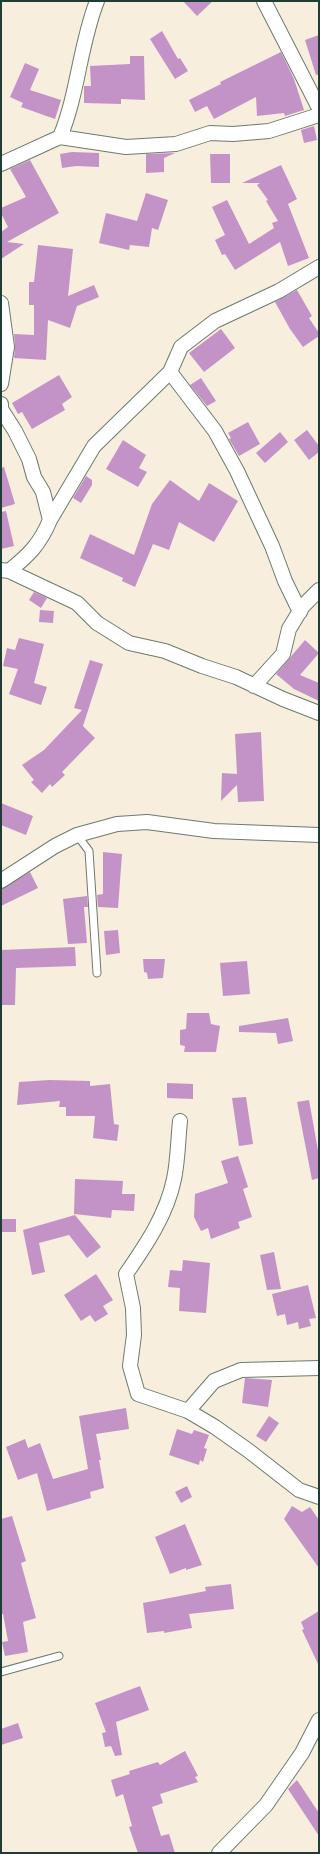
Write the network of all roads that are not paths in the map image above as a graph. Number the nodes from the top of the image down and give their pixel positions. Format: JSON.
{"nodes":[{"id":1,"x":97,"y":1,"type":"edge"},
{"id":2,"x":264,"y":1,"type":"edge"},
{"id":3,"x":319,"y":108,"type":"edge"},
{"id":4,"x":319,"y":116,"type":"edge"},
{"id":5,"x":60,"y":137,"type":"junction"},
{"id":6,"x":1,"y":164,"type":"edge"},
{"id":7,"x":319,"y":267,"type":"edge"},
{"id":8,"x":1,"y":303,"type":"edge"},
{"id":9,"x":170,"y":372,"type":"junction"},
{"id":10,"x":1,"y":384,"type":"edge"},
{"id":11,"x":1,"y":404,"type":"edge"},
{"id":12,"x":1,"y":409,"type":"edge"},
{"id":13,"x":50,"y":520,"type":"junction"},
{"id":14,"x":5,"y":570,"type":"edge"},
{"id":15,"x":319,"y":590,"type":"edge"},
{"id":16,"x":300,"y":612,"type":"junction"},
{"id":17,"x":254,"y":686,"type":"junction"},
{"id":18,"x":319,"y":713,"type":"edge"},
{"id":19,"x":77,"y":835,"type":"junction"},
{"id":20,"x":319,"y":835,"type":"edge"},
{"id":21,"x":1,"y":881,"type":"edge"},
{"id":22,"x":97,"y":974,"type":"dead end"},
{"id":23,"x":180,"y":1121,"type":"dead end"},
{"id":24,"x":319,"y":1368,"type":"edge"},
{"id":25,"x":188,"y":1411,"type":"junction"},
{"id":26,"x":319,"y":1497,"type":"edge"},
{"id":27,"x":60,"y":1656,"type":"dead end"},
{"id":28,"x":1,"y":1672,"type":"edge"},
{"id":29,"x":319,"y":1720,"type":"edge"},
{"id":30,"x":219,"y":1853,"type":"edge"}],
"edges":[{"from":1,"to":5,"type":"street"},
{"from":2,"to":3,"type":"street"},
{"from":4,"to":5,"type":"street"},
{"from":5,"to":6,"type":"street"},
{"from":7,"to":9,"type":"street"},
{"from":8,"to":10,"type":"street"},
{"from":9,"to":13,"type":"street"},
{"from":9,"to":16,"type":"street"},
{"from":11,"to":12,"type":"street"},
{"from":12,"to":13,"type":"street"},
{"from":13,"to":14,"type":"street"},
{"from":14,"to":17,"type":"street"},
{"from":15,"to":16,"type":"street"},
{"from":16,"to":17,"type":"street"},
{"from":17,"to":18,"type":"street"},
{"from":19,"to":20,"type":"street"},
{"from":19,"to":21,"type":"street"},
{"from":19,"to":22,"type":"lane"},
{"from":23,"to":25,"type":"street"},
{"from":24,"to":25,"type":"street"},
{"from":25,"to":26,"type":"street"},
{"from":27,"to":28,"type":"lane"},
{"from":29,"to":30,"type":"street"}]}
